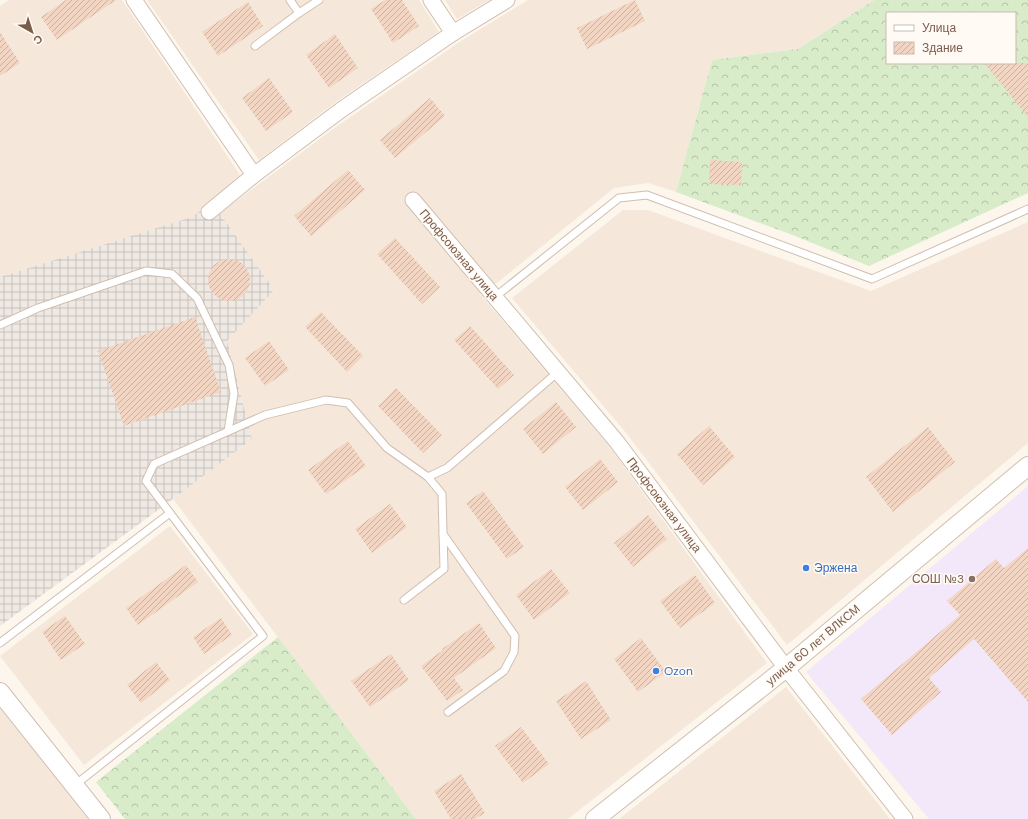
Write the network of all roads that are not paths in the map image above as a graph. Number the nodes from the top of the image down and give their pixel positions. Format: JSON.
{"nodes":[{"id":1,"x":134,"y":0,"type":"edge"},
{"id":2,"x":290,"y":0,"type":"edge"},
{"id":3,"x":318,"y":0,"type":"edge"},
{"id":4,"x":431,"y":0,"type":"edge"},
{"id":5,"x":507,"y":0,"type":"edge"},
{"id":6,"x":298,"y":13,"type":"junction"},
{"id":7,"x":453,"y":33,"type":"junction"},
{"id":8,"x":255,"y":46,"type":"dead end"},
{"id":9,"x":254,"y":175,"type":"junction"},
{"id":10,"x":414,"y":200,"type":"dead end"},
{"id":11,"x":1028,"y":209,"type":"edge"},
{"id":12,"x":208,"y":212,"type":"dead end"},
{"id":13,"x":495,"y":297,"type":"junction"},
{"id":14,"x":0,"y":325,"type":"edge"},
{"id":15,"x":558,"y":372,"type":"junction"},
{"id":16,"x":228,"y":431,"type":"junction"},
{"id":17,"x":1028,"y":466,"type":"edge"},
{"id":18,"x":428,"y":477,"type":"junction"},
{"id":19,"x":170,"y":512,"type":"junction"},
{"id":20,"x":443,"y":534,"type":"junction"},
{"id":21,"x":404,"y":600,"type":"dead end"},
{"id":22,"x":0,"y":643,"type":"edge"},
{"id":23,"x":786,"y":668,"type":"junction"},
{"id":24,"x":0,"y":692,"type":"edge"},
{"id":25,"x":448,"y":712,"type":"dead end"},
{"id":26,"x":74,"y":785,"type":"junction"},
{"id":27,"x":101,"y":819,"type":"edge"},
{"id":28,"x":595,"y":819,"type":"edge"},
{"id":29,"x":905,"y":819,"type":"edge"}],
"edges":[{"from":1,"to":9,"type":"street"},
{"from":2,"to":6,"type":"lane"},
{"from":3,"to":6,"type":"lane"},
{"from":4,"to":7,"type":"street"},
{"from":5,"to":7,"type":"street"},
{"from":6,"to":8,"type":"lane"},
{"from":7,"to":9,"type":"street"},
{"from":9,"to":12,"type":"street"},
{"from":10,"to":13,"type":"street","name":"Профсоюзная улица"},
{"from":11,"to":13,"type":"lane"},
{"from":13,"to":15,"type":"street","name":"Профсоюзная улица"},
{"from":14,"to":16,"type":"lane"},
{"from":15,"to":18,"type":"lane"},
{"from":15,"to":23,"type":"street","name":"Профсоюзная улица"},
{"from":16,"to":18,"type":"lane"},
{"from":16,"to":19,"type":"lane"},
{"from":17,"to":23,"type":"street","name":"улица 60 лет ВЛКСМ"},
{"from":18,"to":20,"type":"lane"},
{"from":19,"to":22,"type":"lane"},
{"from":19,"to":26,"type":"lane"},
{"from":20,"to":21,"type":"lane"},
{"from":20,"to":25,"type":"lane"},
{"from":23,"to":28,"type":"street","name":"улица 60 лет ВЛКСМ"},
{"from":23,"to":29,"type":"street","name":"Профсоюзная улица"},
{"from":24,"to":26,"type":"street"},
{"from":26,"to":27,"type":"street"}]}
